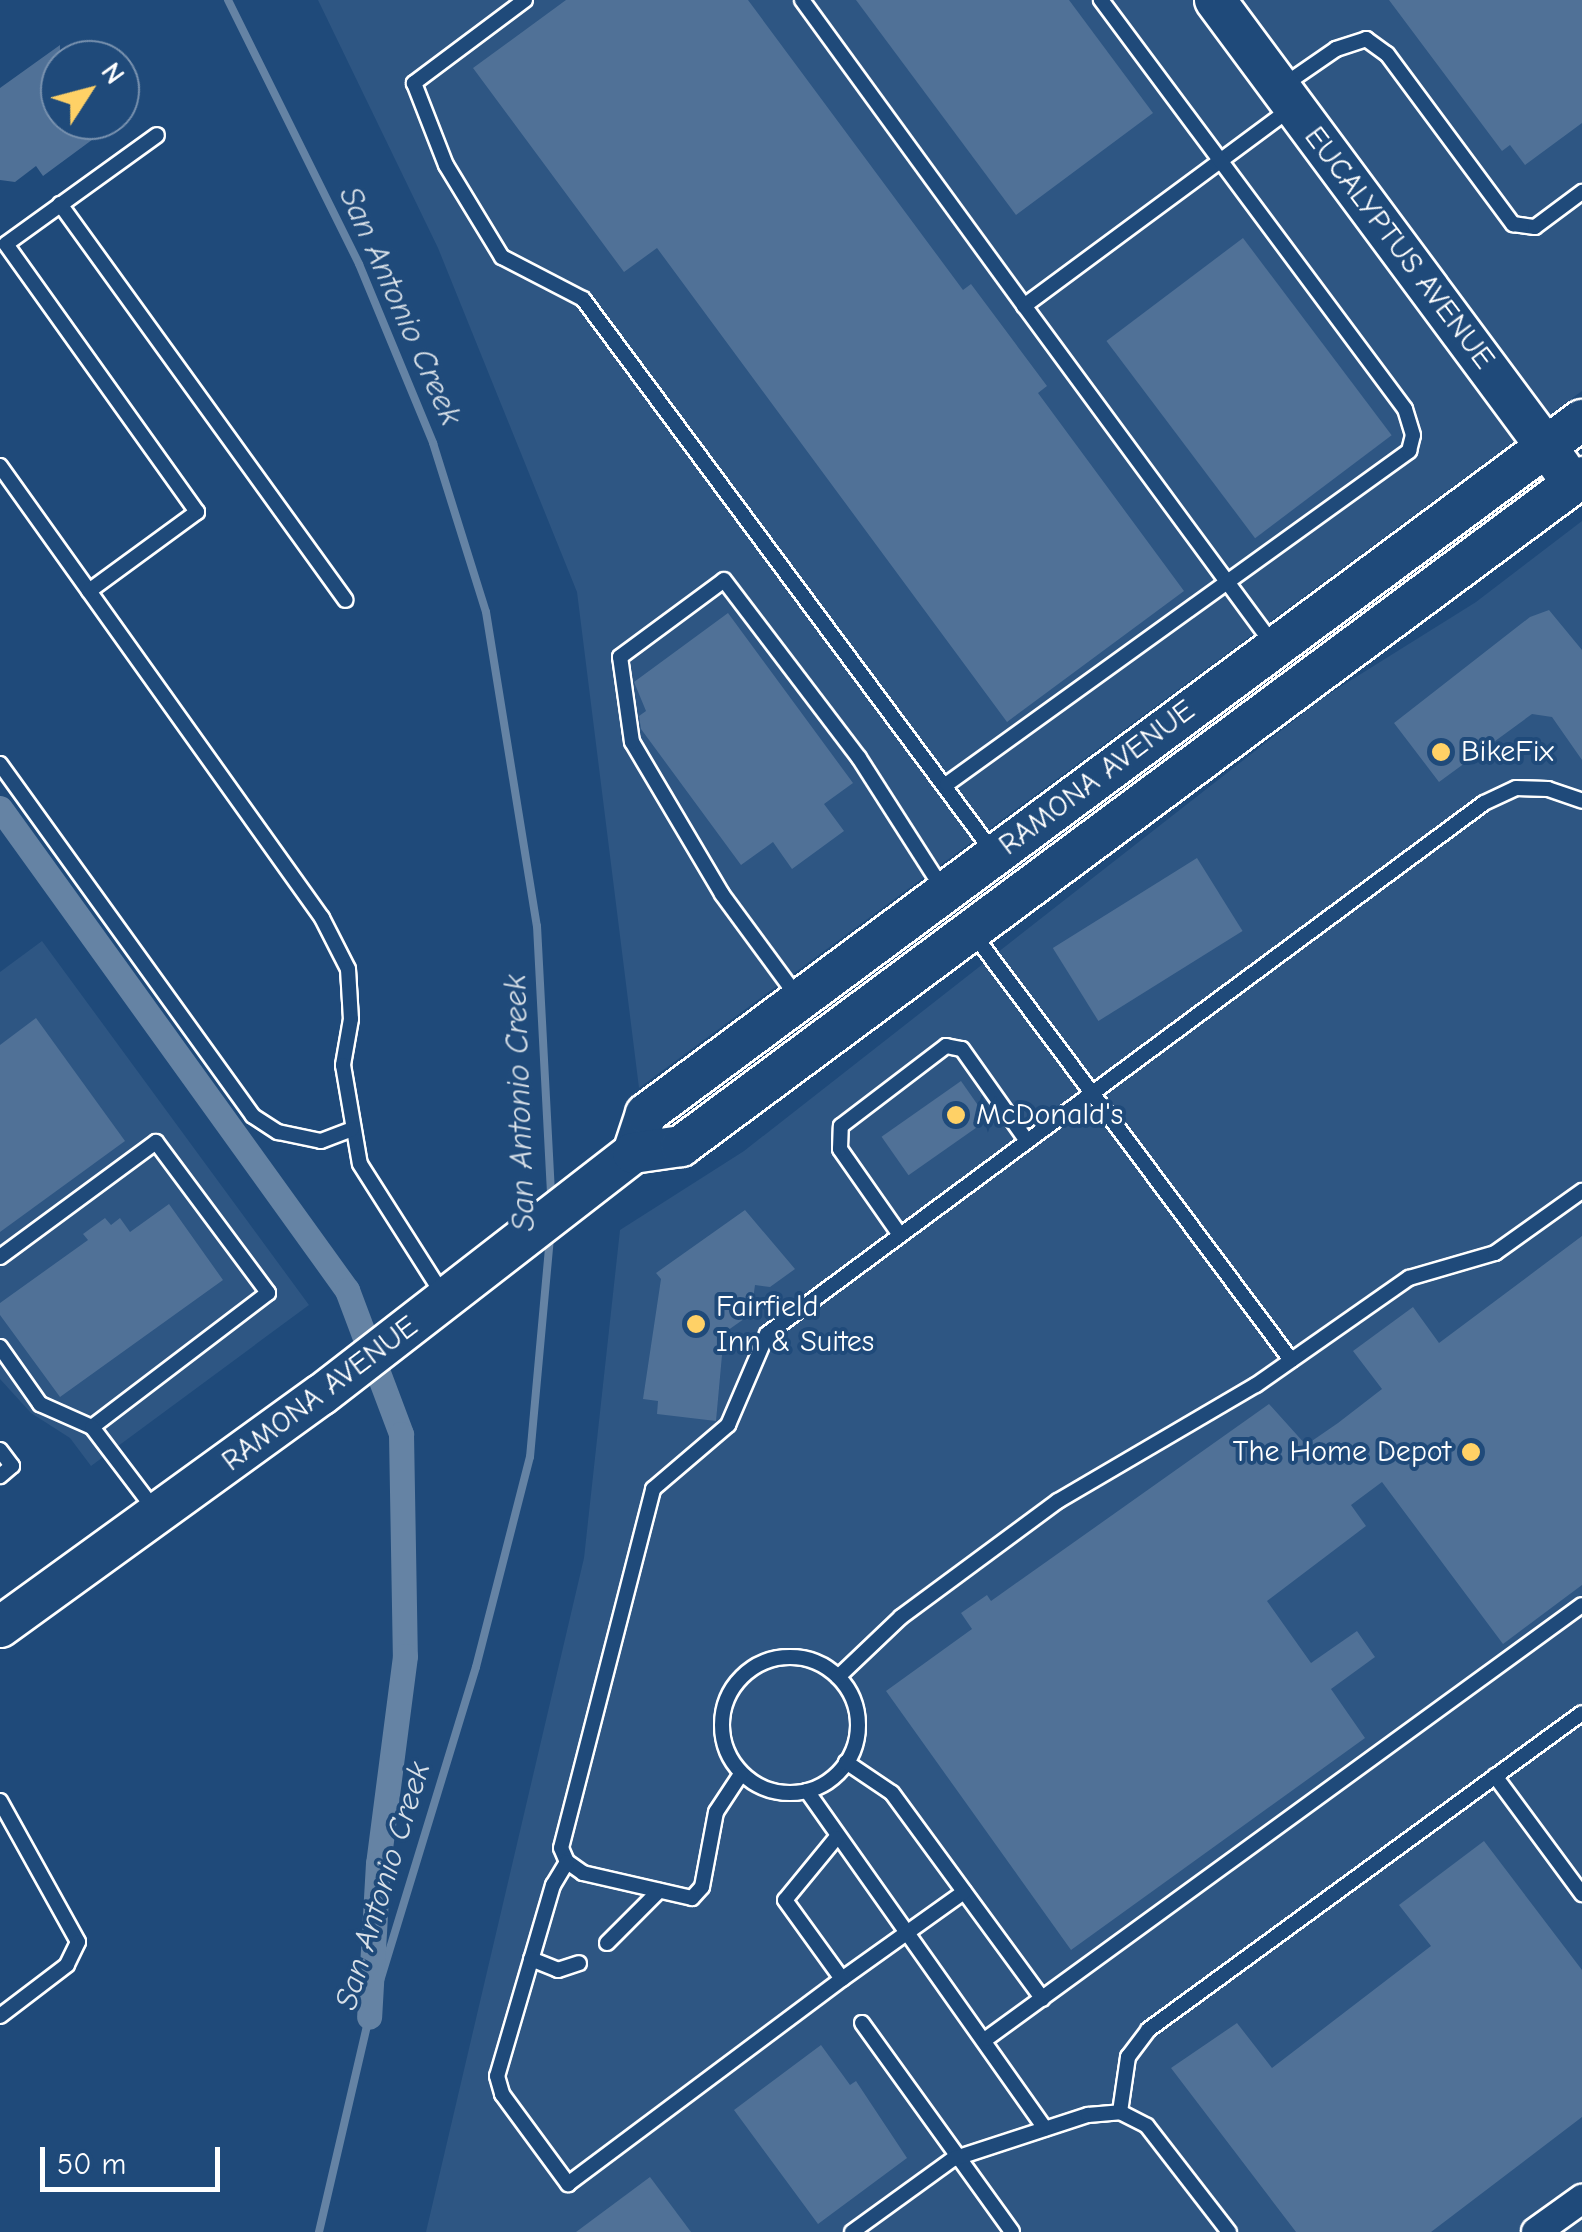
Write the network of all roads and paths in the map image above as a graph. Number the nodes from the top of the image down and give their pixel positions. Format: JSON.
{"nodes":[{"id":1,"x":526,"y":0,"type":"edge"},
{"id":2,"x":802,"y":0,"type":"edge"},
{"id":3,"x":1101,"y":0,"type":"edge"},
{"id":4,"x":1215,"y":0,"type":"edge"},
{"id":5,"x":1287,"y":97,"type":"junction"},
{"id":6,"x":156,"y":135,"type":"dead end"},
{"id":7,"x":1220,"y":161,"type":"junction"},
{"id":8,"x":1582,"y":192,"type":"edge"},
{"id":9,"x":60,"y":204,"type":"junction"},
{"id":10,"x":3,"y":246,"type":"edge"},
{"id":11,"x":1024,"y":306,"type":"junction"},
{"id":12,"x":1582,"y":420,"type":"edge"},
{"id":13,"x":1546,"y":447,"type":"junction"},
{"id":14,"x":0,"y":466,"type":"edge"},
{"id":15,"x":1579,"y":485,"type":"edge"},
{"id":16,"x":1230,"y":584,"type":"junction"},
{"id":17,"x":89,"y":591,"type":"junction"},
{"id":18,"x":346,"y":600,"type":"dead end"},
{"id":19,"x":1274,"y":646,"type":"junction"},
{"id":20,"x":0,"y":764,"type":"edge"},
{"id":21,"x":946,"y":784,"type":"junction"},
{"id":22,"x":1582,"y":801,"type":"edge"},
{"id":23,"x":995,"y":854,"type":"junction"},
{"id":24,"x":944,"y":892,"type":"junction"},
{"id":25,"x":970,"y":930,"type":"junction"},
{"id":26,"x":800,"y":1000,"type":"junction"},
{"id":27,"x":1094,"y":1090,"type":"junction"},
{"id":28,"x":352,"y":1129,"type":"junction"},
{"id":29,"x":1026,"y":1140,"type":"junction"},
{"id":30,"x":633,"y":1153,"type":"junction"},
{"id":31,"x":1582,"y":1191,"type":"edge"},
{"id":32,"x":900,"y":1234,"type":"junction"},
{"id":33,"x":0,"y":1257,"type":"edge"},
{"id":34,"x":457,"y":1291,"type":"junction"},
{"id":35,"x":0,"y":1347,"type":"edge"},
{"id":36,"x":1291,"y":1360,"type":"junction"},
{"id":37,"x":92,"y":1427,"type":"junction"},
{"id":38,"x":0,"y":1450,"type":"edge"},
{"id":39,"x":0,"y":1476,"type":"edge"},
{"id":40,"x":157,"y":1514,"type":"junction"},
{"id":41,"x":1582,"y":1605,"type":"edge"},
{"id":42,"x":0,"y":1627,"type":"edge"},
{"id":43,"x":838,"y":1677,"type":"junction"},
{"id":44,"x":1582,"y":1713,"type":"edge"},
{"id":45,"x":846,"y":1762,"type":"junction"},
{"id":46,"x":741,"y":1774,"type":"junction"},
{"id":47,"x":1496,"y":1776,"type":"junction"},
{"id":48,"x":807,"y":1791,"type":"junction"},
{"id":49,"x":0,"y":1801,"type":"edge"},
{"id":50,"x":836,"y":1838,"type":"junction"},
{"id":51,"x":567,"y":1862,"type":"junction"},
{"id":52,"x":660,"y":1892,"type":"junction"},
{"id":53,"x":964,"y":1892,"type":"junction"},
{"id":54,"x":1582,"y":1894,"type":"edge"},
{"id":55,"x":906,"y":1932,"type":"junction"},
{"id":56,"x":606,"y":1943,"type":"dead end"},
{"id":57,"x":531,"y":1959,"type":"junction"},
{"id":58,"x":579,"y":1964,"type":"dead end"},
{"id":59,"x":842,"y":1979,"type":"junction"},
{"id":60,"x":1042,"y":1998,"type":"junction"},
{"id":61,"x":0,"y":2016,"type":"edge"},
{"id":62,"x":862,"y":2023,"type":"dead end"},
{"id":63,"x":986,"y":2039,"type":"junction"},
{"id":64,"x":1120,"y":2112,"type":"junction"},
{"id":65,"x":1045,"y":2129,"type":"junction"},
{"id":66,"x":958,"y":2158,"type":"junction"},
{"id":67,"x":1582,"y":2199,"type":"edge"},
{"id":68,"x":852,"y":2232,"type":"edge"},
{"id":69,"x":1012,"y":2232,"type":"edge"},
{"id":70,"x":1229,"y":2232,"type":"edge"},
{"id":71,"x":1536,"y":2232,"type":"edge"}],
"edges":[{"from":1,"to":21,"type":"lane"},
{"from":2,"to":11,"type":"lane"},
{"from":3,"to":7,"type":"lane"},
{"from":4,"to":5,"type":"main road","name":"EUCALYPTUS AVENUE"},
{"from":5,"to":7,"type":"lane"},
{"from":5,"to":8,"type":"lane"},
{"from":5,"to":13,"type":"main road","name":"EUCALYPTUS AVENUE"},
{"from":6,"to":9,"type":"lane"},
{"from":7,"to":11,"type":"lane"},
{"from":7,"to":16,"type":"lane"},
{"from":9,"to":10,"type":"lane"},
{"from":9,"to":18,"type":"lane"},
{"from":10,"to":17,"type":"lane"},
{"from":11,"to":16,"type":"lane"},
{"from":12,"to":13,"type":"main road","name":"RAMONA AVENUE"},
{"from":13,"to":15,"type":"main road","name":"EUCALYPTUS AVENUE"},
{"from":13,"to":19,"type":"main road","name":"RAMONA AVENUE"},
{"from":14,"to":17,"type":"lane"},
{"from":15,"to":25,"type":"main road","name":"RAMONA AVENUE"},
{"from":16,"to":19,"type":"lane"},
{"from":16,"to":21,"type":"lane"},
{"from":17,"to":28,"type":"lane"},
{"from":19,"to":23,"type":"main road","name":"RAMONA AVENUE"},
{"from":20,"to":28,"type":"lane"},
{"from":21,"to":23,"type":"lane"},
{"from":22,"to":27,"type":"lane"},
{"from":23,"to":24,"type":"main road","name":"RAMONA AVENUE"},
{"from":24,"to":25,"type":"main road"},
{"from":24,"to":26,"type":"main road","name":"RAMONA AVENUE"},
{"from":24,"to":26,"type":"lane"},
{"from":25,"to":27,"type":"lane"},
{"from":25,"to":30,"type":"main road","name":"RAMONA AVENUE"},
{"from":26,"to":30,"type":"main road","name":"RAMONA AVENUE"},
{"from":27,"to":29,"type":"lane"},
{"from":27,"to":36,"type":"lane"},
{"from":28,"to":34,"type":"lane"},
{"from":29,"to":32,"type":"lane"},
{"from":29,"to":32,"type":"lane"},
{"from":30,"to":34,"type":"main road","name":"RAMONA AVENUE"},
{"from":31,"to":36,"type":"lane"},
{"from":32,"to":51,"type":"lane"},
{"from":33,"to":37,"type":"lane"},
{"from":34,"to":40,"type":"main road","name":"RAMONA AVENUE"},
{"from":35,"to":37,"type":"lane"},
{"from":36,"to":43,"type":"lane"},
{"from":37,"to":40,"type":"lane"},
{"from":38,"to":39,"type":"lane"},
{"from":40,"to":42,"type":"main road","name":"RAMONA AVENUE"},
{"from":41,"to":60,"type":"lane"},
{"from":43,"to":45,"type":"lane"},
{"from":43,"to":46,"type":"lane"},
{"from":44,"to":47,"type":"lane"},
{"from":45,"to":48,"type":"lane"},
{"from":45,"to":53,"type":"lane"},
{"from":46,"to":48,"type":"lane"},
{"from":46,"to":52,"type":"lane"},
{"from":47,"to":54,"type":"lane"},
{"from":47,"to":64,"type":"lane"},
{"from":48,"to":50,"type":"lane"},
{"from":49,"to":61,"type":"lane"},
{"from":50,"to":55,"type":"lane"},
{"from":50,"to":59,"type":"lane"},
{"from":51,"to":52,"type":"lane"},
{"from":51,"to":57,"type":"lane"},
{"from":52,"to":56,"type":"lane"},
{"from":53,"to":55,"type":"lane"},
{"from":53,"to":60,"type":"lane"},
{"from":55,"to":59,"type":"lane"},
{"from":55,"to":63,"type":"lane"},
{"from":57,"to":58,"type":"lane"},
{"from":57,"to":59,"type":"lane"},
{"from":60,"to":63,"type":"lane"},
{"from":62,"to":66,"type":"lane"},
{"from":63,"to":65,"type":"lane"},
{"from":64,"to":65,"type":"lane"},
{"from":64,"to":70,"type":"lane"},
{"from":65,"to":66,"type":"lane"},
{"from":66,"to":68,"type":"lane"},
{"from":66,"to":69,"type":"lane"},
{"from":67,"to":71,"type":"street"}]}
